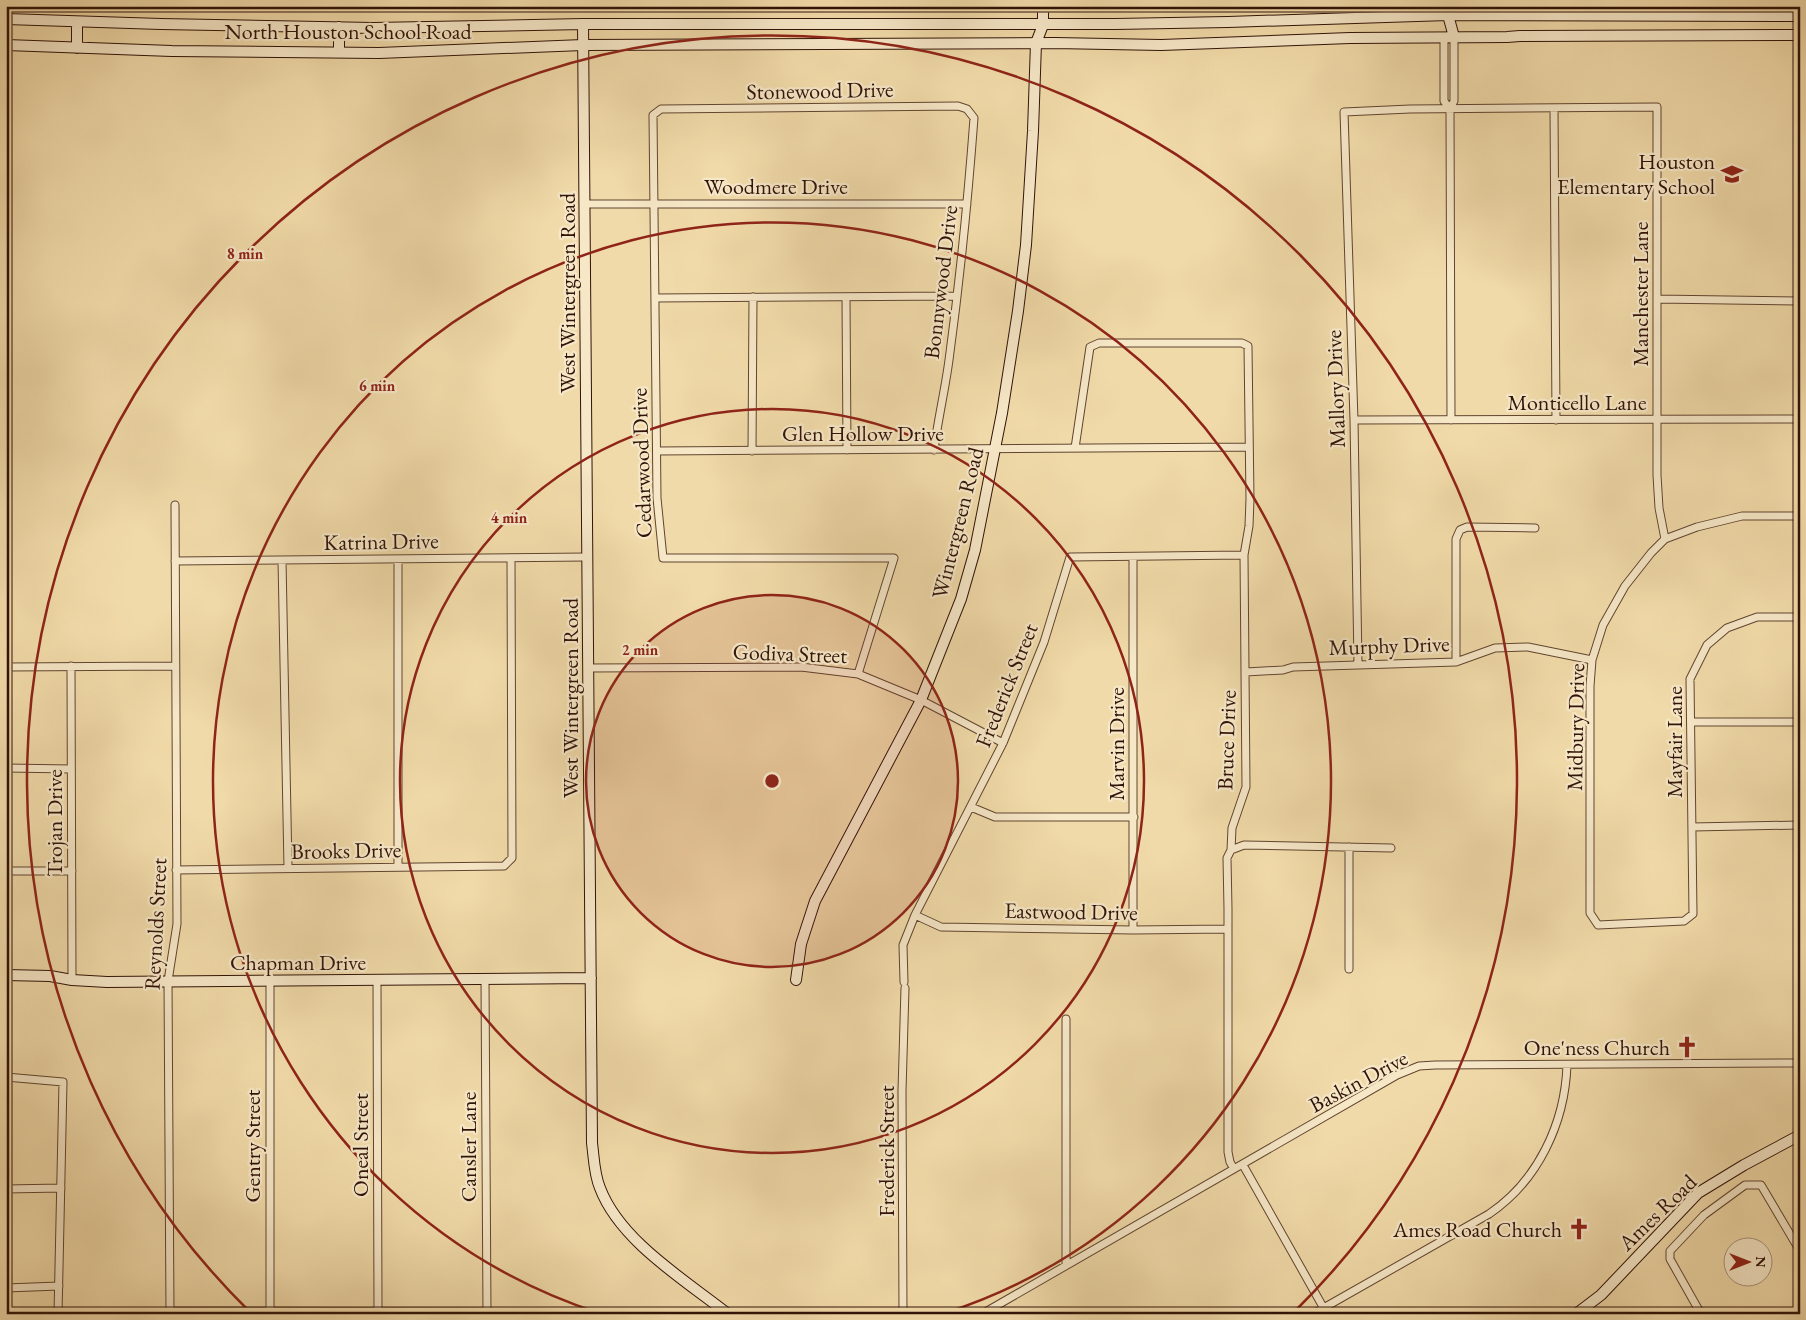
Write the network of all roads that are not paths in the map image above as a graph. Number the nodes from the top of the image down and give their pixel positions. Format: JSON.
{"nodes":[{"id":1,"x":1043,"y":6,"type":"edge"},
{"id":2,"x":1448,"y":15,"type":"junction"},
{"id":3,"x":1772,"y":16,"type":"junction"},
{"id":4,"x":1800,"y":16,"type":"edge"},
{"id":5,"x":6,"y":19,"type":"edge"},
{"id":6,"x":77,"y":22,"type":"junction"},
{"id":7,"x":583,"y":24,"type":"junction"},
{"id":8,"x":1043,"y":25,"type":"junction"},
{"id":9,"x":339,"y":27,"type":"junction"},
{"id":10,"x":1772,"y":35,"type":"junction"},
{"id":11,"x":1800,"y":35,"type":"edge"},
{"id":12,"x":1449,"y":37,"type":"junction"},
{"id":13,"x":1036,"y":43,"type":"junction"},
{"id":14,"x":6,"y":46,"type":"edge"},
{"id":15,"x":583,"y":46,"type":"junction"},
{"id":16,"x":77,"y":48,"type":"junction"},
{"id":17,"x":339,"y":52,"type":"junction"},
{"id":18,"x":1554,"y":108,"type":"junction"},
{"id":19,"x":661,"y":109,"type":"joint"},
{"id":20,"x":1450,"y":109,"type":"junction"},
{"id":21,"x":974,"y":118,"type":"joint"},
{"id":22,"x":585,"y":204,"type":"junction"},
{"id":23,"x":653,"y":204,"type":"junction"},
{"id":24,"x":967,"y":204,"type":"junction"},
{"id":25,"x":956,"y":296,"type":"junction"},
{"id":26,"x":753,"y":297,"type":"junction"},
{"id":27,"x":846,"y":297,"type":"junction"},
{"id":28,"x":655,"y":298,"type":"junction"},
{"id":29,"x":1657,"y":299,"type":"junction"},
{"id":30,"x":1800,"y":301,"type":"edge"},
{"id":31,"x":1657,"y":419,"type":"junction"},
{"id":32,"x":1800,"y":419,"type":"edge"},
{"id":33,"x":1354,"y":420,"type":"junction"},
{"id":34,"x":1451,"y":420,"type":"junction"},
{"id":35,"x":1556,"y":420,"type":"junction"},
{"id":36,"x":1075,"y":448,"type":"junction"},
{"id":37,"x":1249,"y":448,"type":"junction"},
{"id":38,"x":657,"y":450,"type":"junction"},
{"id":39,"x":847,"y":450,"type":"junction"},
{"id":40,"x":934,"y":450,"type":"junction"},
{"id":41,"x":995,"y":450,"type":"junction"},
{"id":42,"x":752,"y":451,"type":"junction"},
{"id":43,"x":175,"y":505,"type":"dead end"},
{"id":44,"x":1800,"y":516,"type":"edge"},
{"id":45,"x":1534,"y":528,"type":"dead end"},
{"id":46,"x":1665,"y":540,"type":"junction"},
{"id":47,"x":1244,"y":555,"type":"junction"},
{"id":48,"x":587,"y":557,"type":"junction"},
{"id":49,"x":1133,"y":557,"type":"junction"},
{"id":50,"x":511,"y":558,"type":"junction"},
{"id":51,"x":398,"y":559,"type":"junction"},
{"id":52,"x":282,"y":560,"type":"junction"},
{"id":53,"x":174,"y":561,"type":"junction"},
{"id":54,"x":1800,"y":617,"type":"edge"},
{"id":55,"x":1592,"y":660,"type":"junction"},
{"id":56,"x":1456,"y":662,"type":"junction"},
{"id":57,"x":1358,"y":664,"type":"junction"},
{"id":58,"x":70,"y":666,"type":"junction"},
{"id":59,"x":175,"y":666,"type":"junction"},
{"id":60,"x":6,"y":667,"type":"edge"},
{"id":61,"x":588,"y":668,"type":"junction"},
{"id":62,"x":1246,"y":672,"type":"junction"},
{"id":63,"x":858,"y":674,"type":"junction"},
{"id":64,"x":921,"y":700,"type":"junction"},
{"id":65,"x":1691,"y":722,"type":"junction"},
{"id":66,"x":1800,"y":722,"type":"edge"},
{"id":67,"x":1004,"y":743,"type":"junction"},
{"id":68,"x":6,"y":768,"type":"edge"},
{"id":69,"x":71,"y":769,"type":"junction"},
{"id":70,"x":971,"y":806,"type":"junction"},
{"id":71,"x":1134,"y":817,"type":"junction"},
{"id":72,"x":1800,"y":825,"type":"edge"},
{"id":73,"x":1692,"y":826,"type":"junction"},
{"id":74,"x":1349,"y":847,"type":"junction"},
{"id":75,"x":1391,"y":848,"type":"dead end"},
{"id":76,"x":1231,"y":850,"type":"junction"},
{"id":77,"x":398,"y":867,"type":"junction"},
{"id":78,"x":288,"y":868,"type":"junction"},
{"id":79,"x":72,"y":870,"type":"junction"},
{"id":80,"x":176,"y":870,"type":"junction"},
{"id":81,"x":6,"y":871,"type":"edge"},
{"id":82,"x":1693,"y":914,"type":"joint"},
{"id":83,"x":916,"y":916,"type":"junction"},
{"id":84,"x":1228,"y":929,"type":"junction"},
{"id":85,"x":1133,"y":930,"type":"junction"},
{"id":86,"x":1349,"y":969,"type":"dead end"},
{"id":87,"x":6,"y":974,"type":"edge"},
{"id":88,"x":591,"y":978,"type":"junction"},
{"id":89,"x":485,"y":979,"type":"junction"},
{"id":90,"x":72,"y":980,"type":"junction"},
{"id":91,"x":377,"y":980,"type":"junction"},
{"id":92,"x":796,"y":980,"type":"dead end"},
{"id":93,"x":168,"y":981,"type":"junction"},
{"id":94,"x":270,"y":981,"type":"junction"},
{"id":95,"x":1066,"y":1020,"type":"dead end"},
{"id":96,"x":1800,"y":1063,"type":"edge"},
{"id":97,"x":1567,"y":1065,"type":"junction"},
{"id":98,"x":6,"y":1077,"type":"edge"},
{"id":99,"x":1800,"y":1135,"type":"edge"},
{"id":100,"x":1243,"y":1165,"type":"junction"},
{"id":101,"x":1234,"y":1169,"type":"junction"},
{"id":102,"x":62,"y":1188,"type":"junction"},
{"id":103,"x":6,"y":1189,"type":"edge"},
{"id":104,"x":1800,"y":1251,"type":"edge"},
{"id":105,"x":1066,"y":1266,"type":"junction"},
{"id":106,"x":59,"y":1286,"type":"junction"},
{"id":107,"x":6,"y":1288,"type":"edge"},
{"id":108,"x":1326,"y":1310,"type":"edge"},
{"id":109,"x":270,"y":1311,"type":"junction"},
{"id":110,"x":378,"y":1311,"type":"junction"},
{"id":111,"x":170,"y":1312,"type":"edge"},
{"id":112,"x":487,"y":1313,"type":"edge"},
{"id":113,"x":58,"y":1314,"type":"edge"},
{"id":114,"x":728,"y":1314,"type":"edge"},
{"id":115,"x":903,"y":1314,"type":"edge"},
{"id":116,"x":982,"y":1314,"type":"edge"},
{"id":117,"x":1313,"y":1314,"type":"edge"},
{"id":118,"x":1576,"y":1314,"type":"edge"},
{"id":119,"x":1701,"y":1314,"type":"edge"}],
"edges":[{"from":1,"to":8,"type":"main road"},
{"from":2,"to":3,"type":"main road","name":"North Houston School Road"},
{"from":2,"to":8,"type":"main road","name":"North Houston School Road"},
{"from":2,"to":12,"type":"main road"},
{"from":3,"to":4,"type":"main road","name":"North Houston School Road"},
{"from":3,"to":10,"type":"main road"},
{"from":5,"to":6,"type":"main road","name":"North Houston School Road"},
{"from":6,"to":9,"type":"main road","name":"North Houston School Road"},
{"from":6,"to":16,"type":"main road"},
{"from":7,"to":8,"type":"main road","name":"North Houston School Road"},
{"from":7,"to":9,"type":"main road","name":"North Houston School Road"},
{"from":7,"to":15,"type":"main road","name":"West Wintergreen Road"},
{"from":8,"to":13,"type":"main road"},
{"from":9,"to":17,"type":"main road"},
{"from":10,"to":11,"type":"main road","name":"North Houston School Road"},
{"from":10,"to":12,"type":"main road","name":"North Houston School Road"},
{"from":12,"to":13,"type":"main road","name":"North Houston School Road"},
{"from":12,"to":20,"type":"street"},
{"from":13,"to":15,"type":"main road","name":"North Houston School Road"},
{"from":13,"to":41,"type":"main road","name":"Wintergreen Road"},
{"from":14,"to":16,"type":"main road","name":"North Houston School Road"},
{"from":15,"to":17,"type":"main road","name":"North Houston School Road"},
{"from":15,"to":22,"type":"main road","name":"West Wintergreen Road"},
{"from":16,"to":17,"type":"main road","name":"North Houston School Road"},
{"from":18,"to":20,"type":"street"},
{"from":18,"to":29,"type":"street","name":"Manchester Lane"},
{"from":18,"to":35,"type":"street"},
{"from":19,"to":21,"type":"street","name":"Stonewood Drive"},
{"from":19,"to":23,"type":"street","name":"Cedarwood Drive"},
{"from":20,"to":33,"type":"street","name":"Mallory Drive"},
{"from":20,"to":34,"type":"street"},
{"from":21,"to":24,"type":"street","name":"Bonnywood Drive"},
{"from":22,"to":23,"type":"street","name":"Woodmere Drive"},
{"from":22,"to":48,"type":"main road","name":"West Wintergreen Road"},
{"from":23,"to":24,"type":"street","name":"Woodmere Drive"},
{"from":23,"to":28,"type":"street","name":"Cedarwood Drive"},
{"from":24,"to":25,"type":"street","name":"Bonnywood Drive"},
{"from":25,"to":27,"type":"street"},
{"from":25,"to":40,"type":"street","name":"Bonnywood Drive"},
{"from":26,"to":27,"type":"street"},
{"from":26,"to":28,"type":"street"},
{"from":26,"to":42,"type":"street"},
{"from":27,"to":39,"type":"street"},
{"from":28,"to":38,"type":"street","name":"Cedarwood Drive"},
{"from":29,"to":30,"type":"street"},
{"from":29,"to":31,"type":"street","name":"Manchester Lane"},
{"from":31,"to":32,"type":"street","name":"Monticello Lane"},
{"from":31,"to":35,"type":"street","name":"Monticello Lane"},
{"from":31,"to":46,"type":"street","name":"Manchester Lane"},
{"from":33,"to":34,"type":"street","name":"Monticello Lane"},
{"from":33,"to":57,"type":"street","name":"Mallory Drive"},
{"from":34,"to":35,"type":"street","name":"Monticello Lane"},
{"from":36,"to":37,"type":"street","name":"Glen Hollow Drive"},
{"from":36,"to":37,"type":"street","name":"Bruce Drive"},
{"from":36,"to":41,"type":"street","name":"Glen Hollow Drive"},
{"from":37,"to":47,"type":"street","name":"Bruce Drive"},
{"from":38,"to":42,"type":"street","name":"Glen Hollow Drive"},
{"from":38,"to":63,"type":"street","name":"Cedarwood Drive"},
{"from":39,"to":40,"type":"street","name":"Glen Hollow Drive"},
{"from":39,"to":42,"type":"street","name":"Glen Hollow Drive"},
{"from":40,"to":41,"type":"street","name":"Glen Hollow Drive"},
{"from":41,"to":64,"type":"main road","name":"Wintergreen Road"},
{"from":43,"to":53,"type":"street","name":"Reynolds Street"},
{"from":44,"to":46,"type":"street","name":"Midbury Drive"},
{"from":45,"to":56,"type":"street"},
{"from":46,"to":55,"type":"street","name":"Midbury Drive"},
{"from":47,"to":49,"type":"street","name":"Frederick Street"},
{"from":47,"to":62,"type":"street","name":"Bruce Drive"},
{"from":48,"to":50,"type":"street","name":"Katrina Drive"},
{"from":48,"to":61,"type":"main road","name":"West Wintergreen Road"},
{"from":49,"to":67,"type":"street","name":"Frederick Street"},
{"from":49,"to":71,"type":"street","name":"Marvin Drive"},
{"from":50,"to":51,"type":"street","name":"Katrina Drive"},
{"from":50,"to":77,"type":"street","name":"Brooks Drive"},
{"from":51,"to":52,"type":"street","name":"Katrina Drive"},
{"from":51,"to":77,"type":"street"},
{"from":52,"to":53,"type":"street","name":"Katrina Drive"},
{"from":52,"to":78,"type":"street"},
{"from":53,"to":59,"type":"street","name":"Reynolds Street"},
{"from":54,"to":65,"type":"street","name":"Mayfair Lane"},
{"from":55,"to":56,"type":"street","name":"Murphy Drive"},
{"from":55,"to":82,"type":"street","name":"Midbury Drive"},
{"from":56,"to":57,"type":"street","name":"Murphy Drive"},
{"from":57,"to":62,"type":"street","name":"Murphy Drive"},
{"from":58,"to":59,"type":"street"},
{"from":58,"to":60,"type":"street"},
{"from":58,"to":69,"type":"street","name":"Trojan Drive"},
{"from":59,"to":80,"type":"street","name":"Reynolds Street"},
{"from":61,"to":63,"type":"street","name":"Godiva Street"},
{"from":61,"to":88,"type":"main road","name":"West Wintergreen Road"},
{"from":62,"to":76,"type":"street","name":"Bruce Drive"},
{"from":63,"to":64,"type":"street","name":"Godiva Street"},
{"from":64,"to":67,"type":"street","name":"Godiva Street"},
{"from":64,"to":92,"type":"main road","name":"Wintergreen Road"},
{"from":65,"to":66,"type":"street"},
{"from":65,"to":73,"type":"street","name":"Mayfair Lane"},
{"from":67,"to":70,"type":"street","name":"Frederick Street"},
{"from":68,"to":69,"type":"street"},
{"from":69,"to":79,"type":"street","name":"Trojan Drive"},
{"from":70,"to":71,"type":"street"},
{"from":70,"to":83,"type":"street","name":"Frederick Street"},
{"from":71,"to":85,"type":"street","name":"Marvin Drive"},
{"from":72,"to":73,"type":"street"},
{"from":73,"to":82,"type":"street","name":"Mayfair Lane"},
{"from":74,"to":75,"type":"street"},
{"from":74,"to":76,"type":"street"},
{"from":74,"to":86,"type":"street"},
{"from":76,"to":84,"type":"street","name":"Bruce Drive"},
{"from":77,"to":78,"type":"street","name":"Brooks Drive"},
{"from":78,"to":80,"type":"street","name":"Brooks Drive"},
{"from":79,"to":81,"type":"street"},
{"from":79,"to":90,"type":"street","name":"Trojan Drive"},
{"from":80,"to":93,"type":"street","name":"Reynolds Street"},
{"from":83,"to":85,"type":"street","name":"Eastwood Drive"},
{"from":83,"to":115,"type":"street","name":"Frederick Street"},
{"from":84,"to":85,"type":"street","name":"Eastwood Drive"},
{"from":84,"to":101,"type":"street","name":"Bruce Drive"},
{"from":87,"to":90,"type":"main road","name":"Chapman Drive"},
{"from":88,"to":89,"type":"main road","name":"Chapman Drive"},
{"from":88,"to":114,"type":"main road","name":"West Wintergreen Road"},
{"from":89,"to":91,"type":"main road","name":"Chapman Drive"},
{"from":89,"to":112,"type":"street","name":"Cansler Lane"},
{"from":90,"to":93,"type":"main road","name":"Chapman Drive"},
{"from":91,"to":94,"type":"main road","name":"Chapman Drive"},
{"from":91,"to":110,"type":"street","name":"Oneal Street"},
{"from":93,"to":94,"type":"main road","name":"Chapman Drive"},
{"from":93,"to":111,"type":"street","name":"Reynolds Street"},
{"from":94,"to":109,"type":"street","name":"Gentry Street"},
{"from":95,"to":105,"type":"street"},
{"from":96,"to":97,"type":"street","name":"Baskin Drive"},
{"from":97,"to":100,"type":"street","name":"Baskin Drive"},
{"from":97,"to":108,"type":"street"},
{"from":98,"to":102,"type":"street"},
{"from":99,"to":118,"type":"main road","name":"Ames Road"},
{"from":100,"to":101,"type":"street","name":"Baskin Drive"},
{"from":100,"to":108,"type":"street"},
{"from":101,"to":105,"type":"street","name":"Baskin Drive"},
{"from":102,"to":103,"type":"street"},
{"from":102,"to":106,"type":"street"},
{"from":104,"to":119,"type":"street"},
{"from":105,"to":116,"type":"street","name":"Baskin Drive"},
{"from":106,"to":107,"type":"street"},
{"from":106,"to":113,"type":"street"},
{"from":108,"to":117,"type":"street"},
{"from":109,"to":110,"type":"street"},
{"from":109,"to":111,"type":"street"},
{"from":110,"to":112,"type":"street"}]}
